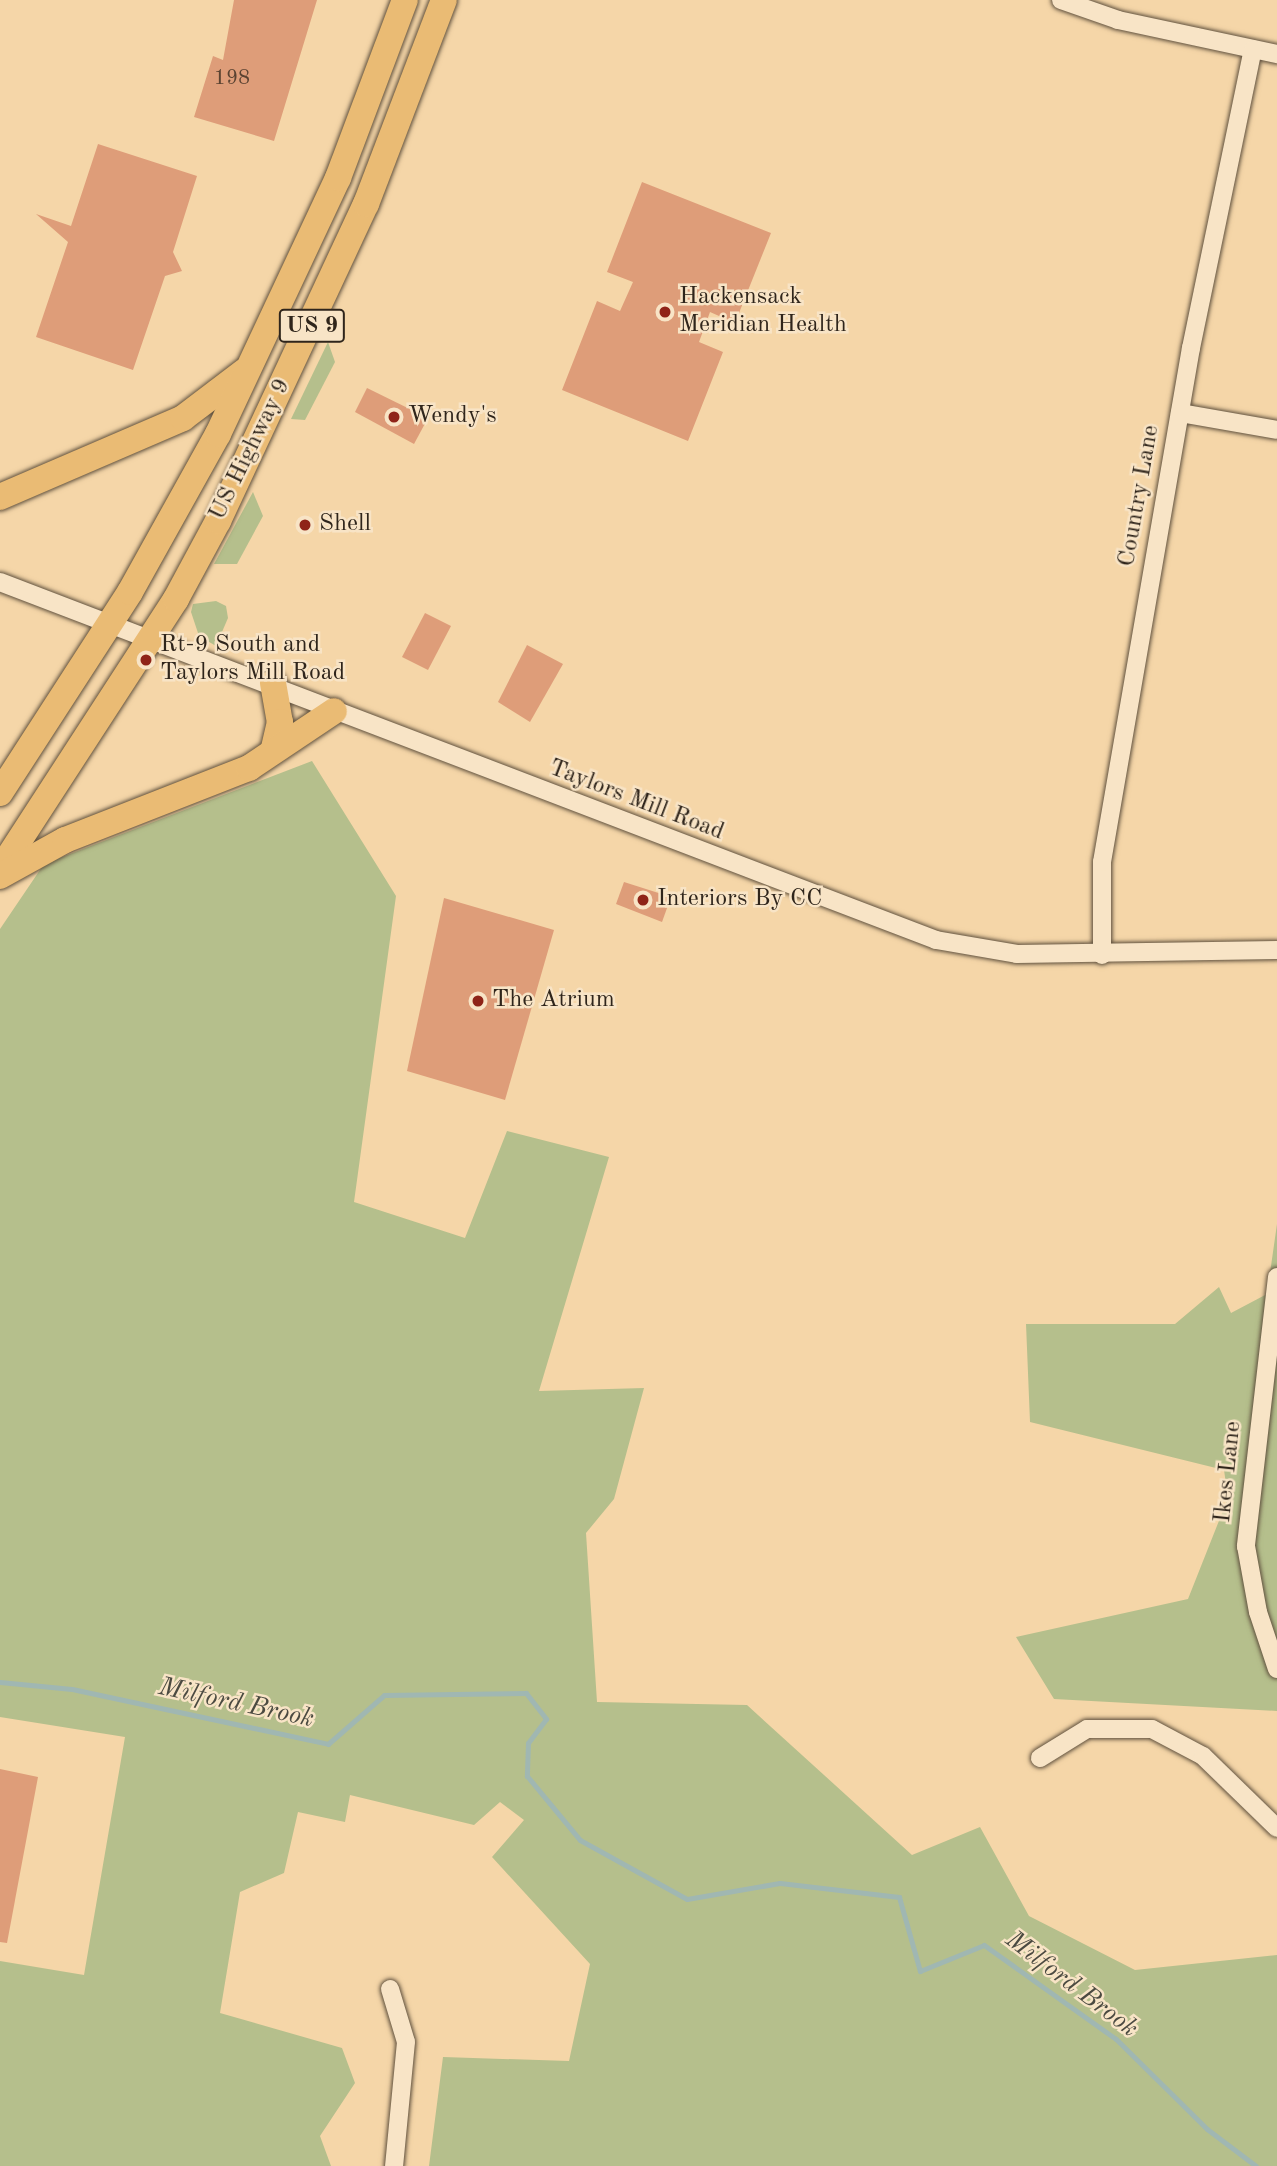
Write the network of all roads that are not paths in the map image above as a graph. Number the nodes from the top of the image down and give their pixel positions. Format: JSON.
{"nodes":[{"id":1,"x":405,"y":0,"type":"edge"},
{"id":2,"x":444,"y":0,"type":"edge"},
{"id":3,"x":1061,"y":0,"type":"edge"},
{"id":4,"x":1253,"y":49,"type":"junction"},
{"id":5,"x":1277,"y":54,"type":"edge"},
{"id":6,"x":252,"y":366,"type":"junction"},
{"id":7,"x":1180,"y":413,"type":"junction"},
{"id":8,"x":1277,"y":430,"type":"edge"},
{"id":9,"x":0,"y":497,"type":"edge"},
{"id":10,"x":0,"y":582,"type":"edge"},
{"id":11,"x":108,"y":621,"type":"junction"},
{"id":12,"x":151,"y":638,"type":"junction"},
{"id":13,"x":273,"y":683,"type":"junction"},
{"id":14,"x":334,"y":711,"type":"junction"},
{"id":15,"x":274,"y":749,"type":"junction"},
{"id":16,"x":0,"y":793,"type":"edge"},
{"id":17,"x":0,"y":870,"type":"edge"},
{"id":18,"x":0,"y":876,"type":"edge"},
{"id":19,"x":1277,"y":950,"type":"edge"},
{"id":20,"x":1102,"y":955,"type":"junction"},
{"id":21,"x":1277,"y":1277,"type":"edge"},
{"id":22,"x":1277,"y":1669,"type":"edge"},
{"id":23,"x":1040,"y":1758,"type":"dead end"},
{"id":24,"x":1277,"y":1828,"type":"edge"},
{"id":25,"x":390,"y":1989,"type":"dead end"},
{"id":26,"x":394,"y":2166,"type":"edge"}],
"edges":[{"from":1,"to":6,"type":"highway","name":"US Highway 9","number":"US 9"},
{"from":2,"to":12,"type":"highway","name":"US Highway 9","number":"US 9"},
{"from":3,"to":4,"type":"street"},
{"from":4,"to":5,"type":"street"},
{"from":4,"to":7,"type":"street","name":"Country Lane"},
{"from":6,"to":9,"type":"highway"},
{"from":6,"to":11,"type":"highway","name":"US Highway 9","number":"US 9"},
{"from":7,"to":8,"type":"street"},
{"from":7,"to":20,"type":"street","name":"Country Lane"},
{"from":10,"to":11,"type":"street","name":"Taylors Mill Road"},
{"from":11,"to":12,"type":"street","name":"Taylors Mill Road"},
{"from":11,"to":16,"type":"highway","name":"US Highway 9","number":"US 9"},
{"from":12,"to":13,"type":"street","name":"Taylors Mill Road"},
{"from":12,"to":17,"type":"highway","name":"US Highway 9","number":"US 9"},
{"from":13,"to":14,"type":"street","name":"Taylors Mill Road"},
{"from":13,"to":15,"type":"highway"},
{"from":14,"to":15,"type":"highway"},
{"from":14,"to":20,"type":"street","name":"Taylors Mill Road"},
{"from":15,"to":18,"type":"highway"},
{"from":19,"to":20,"type":"street","name":"Taylors Mill Road"},
{"from":21,"to":22,"type":"street","name":"Ikes Lane"},
{"from":23,"to":24,"type":"street"},
{"from":25,"to":26,"type":"street"}]}
